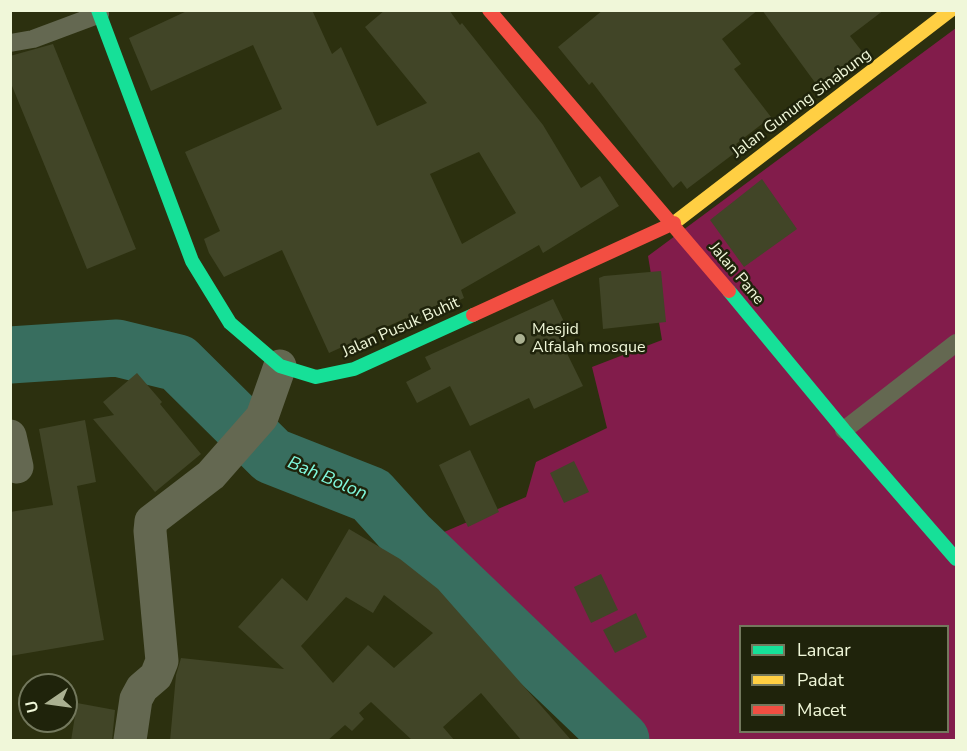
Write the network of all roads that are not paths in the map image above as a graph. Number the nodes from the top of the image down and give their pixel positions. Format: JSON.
{"nodes":[{"id":1,"x":489,"y":10,"type":"edge"},
{"id":2,"x":951,"y":10,"type":"edge"},
{"id":3,"x":102,"y":12,"type":"edge"},
{"id":4,"x":10,"y":43,"type":"edge"},
{"id":5,"x":673,"y":224,"type":"junction"},
{"id":6,"x":957,"y":343,"type":"edge"},
{"id":7,"x":280,"y":366,"type":"junction"},
{"id":8,"x":844,"y":430,"type":"junction"},
{"id":9,"x":10,"y":436,"type":"edge"},
{"id":10,"x":17,"y":467,"type":"dead end"},
{"id":11,"x":957,"y":559,"type":"edge"},
{"id":12,"x":130,"y":741,"type":"edge"}],
"edges":[{"from":1,"to":5,"type":"street","name":"Jalan Pane"},
{"from":2,"to":5,"type":"street","name":"Jalan Gunung Sinabung"},
{"from":3,"to":4,"type":"lane"},
{"from":3,"to":7,"type":"street","name":"Jalan Pusuk Buhit"},
{"from":5,"to":7,"type":"street","name":"Jalan Pusuk Buhit"},
{"from":5,"to":8,"type":"street","name":"Jalan Pane"},
{"from":6,"to":8,"type":"lane"},
{"from":7,"to":12,"type":"street"},
{"from":8,"to":11,"type":"street","name":"Jalan Pane"},
{"from":9,"to":10,"type":"street"}]}
